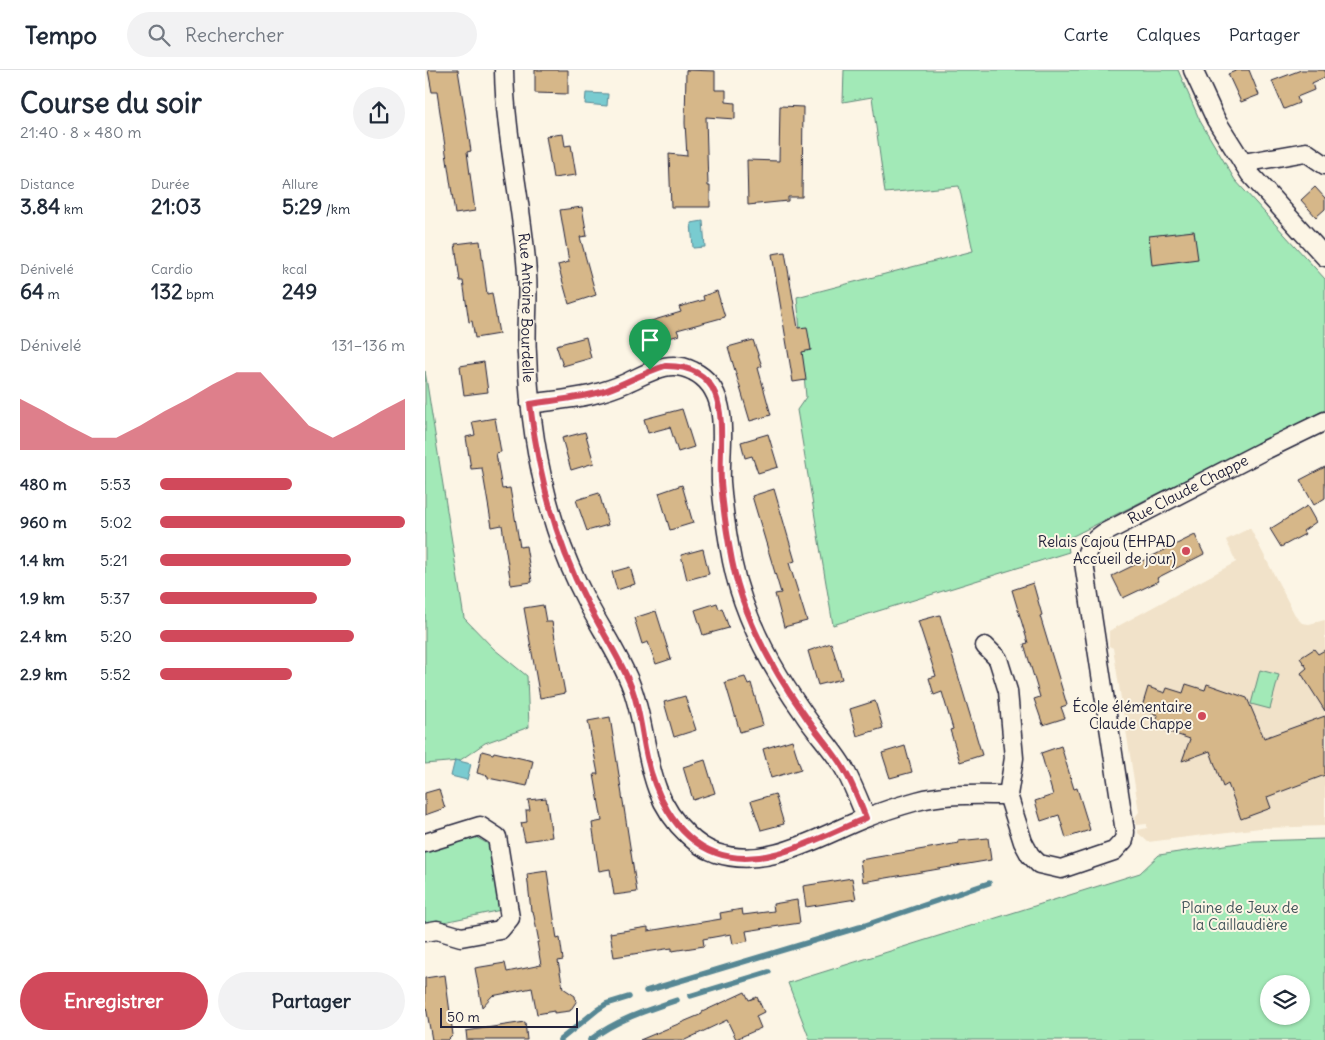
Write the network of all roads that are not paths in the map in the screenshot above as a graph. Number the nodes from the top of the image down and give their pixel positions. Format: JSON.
{"nodes":[{"id":1,"x":504,"y":70,"type":"edge"},
{"id":2,"x":1193,"y":70,"type":"edge"},
{"id":3,"x":1243,"y":163,"type":"junction"},
{"id":4,"x":1325,"y":165,"type":"edge"},
{"id":5,"x":1325,"y":258,"type":"edge"},
{"id":6,"x":530,"y":404,"type":"junction"},
{"id":7,"x":1325,"y":421,"type":"edge"},
{"id":8,"x":985,"y":646,"type":"dead end"},
{"id":9,"x":1008,"y":795,"type":"junction"},
{"id":10,"x":866,"y":818,"type":"junction"},
{"id":11,"x":425,"y":843,"type":"edge"},
{"id":12,"x":425,"y":932,"type":"edge"}],
"edges":[{"from":1,"to":6,"type":"street","name":"Rue Antoine Bourdelle"},
{"from":2,"to":3,"type":"street"},
{"from":3,"to":4,"type":"street"},
{"from":3,"to":5,"type":"street"},
{"from":6,"to":10,"type":"street","name":"Rue Antoine Bourdelle"},
{"from":6,"to":10,"type":"street"},
{"from":7,"to":9,"type":"street","name":"Rue Claude Chappe"},
{"from":8,"to":9,"type":"street"},
{"from":9,"to":10,"type":"street","name":"Rue Antoine Bourdelle"},
{"from":11,"to":12,"type":"street"}]}
